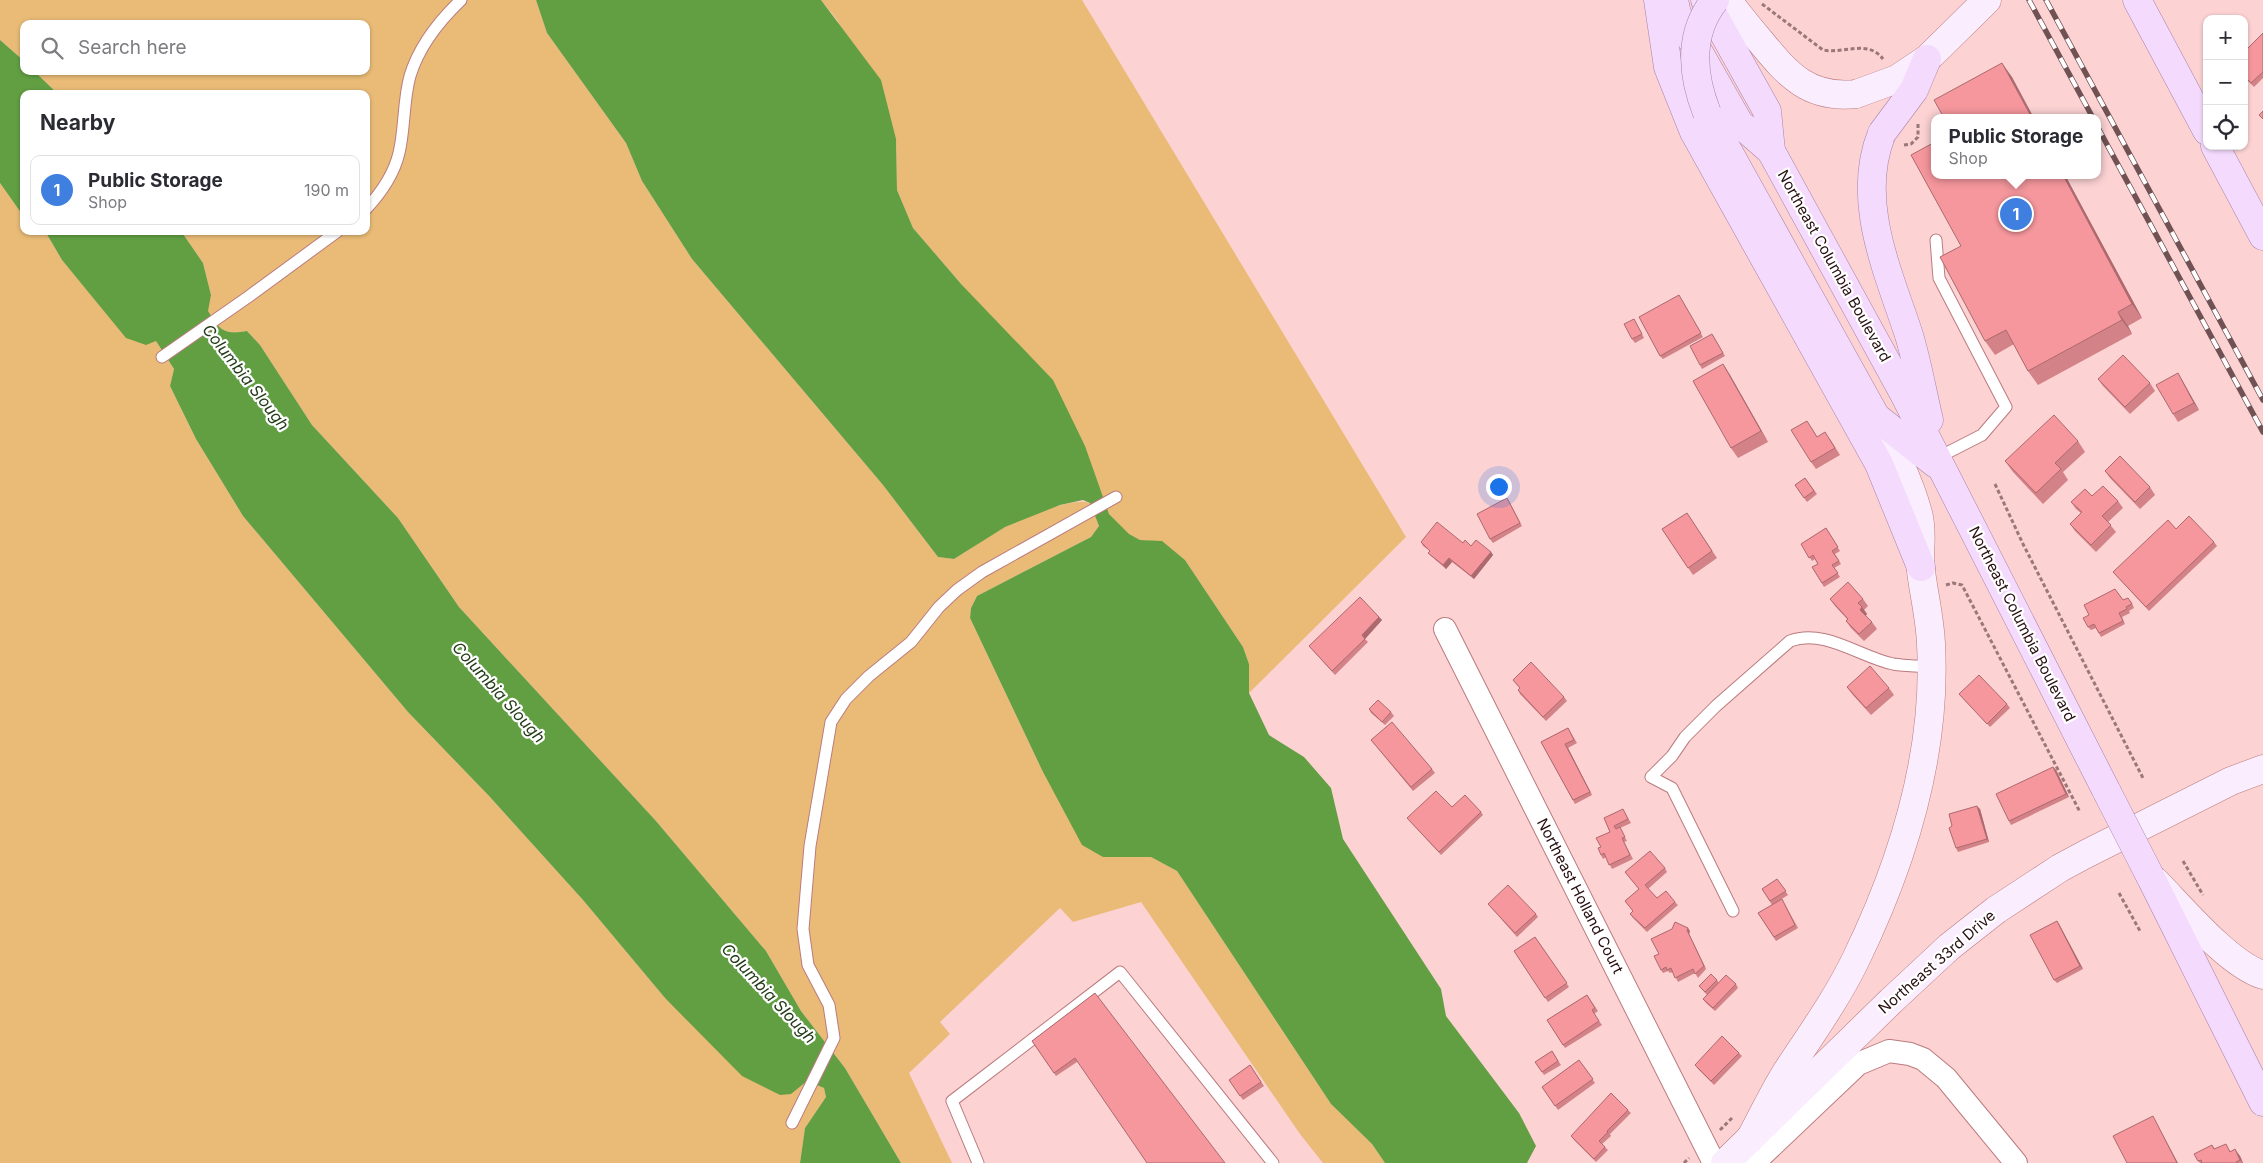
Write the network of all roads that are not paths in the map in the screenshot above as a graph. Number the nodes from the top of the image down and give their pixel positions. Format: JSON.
{"nodes":[{"id":1,"x":460,"y":0,"type":"edge"},
{"id":2,"x":1658,"y":0,"type":"edge"},
{"id":3,"x":1674,"y":0,"type":"edge"},
{"id":4,"x":1705,"y":0,"type":"edge"},
{"id":5,"x":1715,"y":0,"type":"edge"},
{"id":6,"x":1727,"y":0,"type":"edge"},
{"id":7,"x":1987,"y":0,"type":"edge"},
{"id":8,"x":2137,"y":0,"type":"edge"},
{"id":9,"x":1927,"y":59,"type":"junction"},
{"id":10,"x":2203,"y":124,"type":"edge"},
{"id":11,"x":2217,"y":150,"type":"edge"},
{"id":12,"x":1771,"y":151,"type":"junction"},
{"id":13,"x":370,"y":204,"type":"edge"},
{"id":14,"x":332,"y":235,"type":"edge"},
{"id":15,"x":2263,"y":236,"type":"edge"},
{"id":16,"x":1936,"y":240,"type":"dead end"},
{"id":17,"x":162,"y":357,"type":"dead end"},
{"id":18,"x":1876,"y":417,"type":"junction"},
{"id":19,"x":1940,"y":464,"type":"junction"},
{"id":20,"x":1116,"y":497,"type":"dead end"},
{"id":21,"x":1929,"y":574,"type":"junction"},
{"id":22,"x":1445,"y":630,"type":"dead end"},
{"id":23,"x":1932,"y":667,"type":"junction"},
{"id":24,"x":2263,"y":769,"type":"edge"},
{"id":25,"x":2150,"y":876,"type":"junction"},
{"id":26,"x":1733,"y":911,"type":"dead end"},
{"id":27,"x":2263,"y":975,"type":"edge"},
{"id":28,"x":2262,"y":1098,"type":"edge"},
{"id":29,"x":792,"y":1123,"type":"dead end"},
{"id":30,"x":1746,"y":1151,"type":"edge"},
{"id":31,"x":1709,"y":1153,"type":"edge"},
{"id":32,"x":978,"y":1163,"type":"edge"},
{"id":33,"x":1273,"y":1163,"type":"edge"},
{"id":34,"x":1725,"y":1163,"type":"edge"},
{"id":35,"x":2016,"y":1163,"type":"edge"}],
"edges":[{"from":1,"to":13,"type":"lane"},
{"from":2,"to":21,"type":"main road"},
{"from":3,"to":12,"type":"main road","name":"Northeast Columbia Boulevard"},
{"from":4,"to":12,"type":"main road","name":"Northeast Columbia Boulevard"},
{"from":5,"to":18,"type":"main road","bridge":true},
{"from":6,"to":9,"type":"main road","bridge":true},
{"from":7,"to":9,"type":"main road"},
{"from":8,"to":10,"type":"main road"},
{"from":9,"to":19,"type":"main road","bridge":true},
{"from":11,"to":15,"type":"main road"},
{"from":12,"to":19,"type":"main road","name":"Northeast Columbia Boulevard"},
{"from":14,"to":17,"type":"lane"},
{"from":16,"to":19,"type":"lane"},
{"from":18,"to":19,"type":"main road"},
{"from":18,"to":21,"type":"main road"},
{"from":19,"to":25,"type":"main road","name":"Northeast Columbia Boulevard","bridge":true},
{"from":20,"to":29,"type":"lane"},
{"from":21,"to":23,"type":"main road"},
{"from":22,"to":31,"type":"street","name":"Northeast Holland Court"},
{"from":23,"to":26,"type":"lane"},
{"from":23,"to":30,"type":"main road"},
{"from":24,"to":30,"type":"main road","name":"Northeast 33rd Drive"},
{"from":25,"to":27,"type":"main road"},
{"from":25,"to":28,"type":"main road","name":"Northeast Columbia Boulevard"},
{"from":30,"to":34,"type":"main road","name":"Northeast 33rd Drive"},
{"from":30,"to":35,"type":"street"},
{"from":32,"to":33,"type":"lane"}]}
